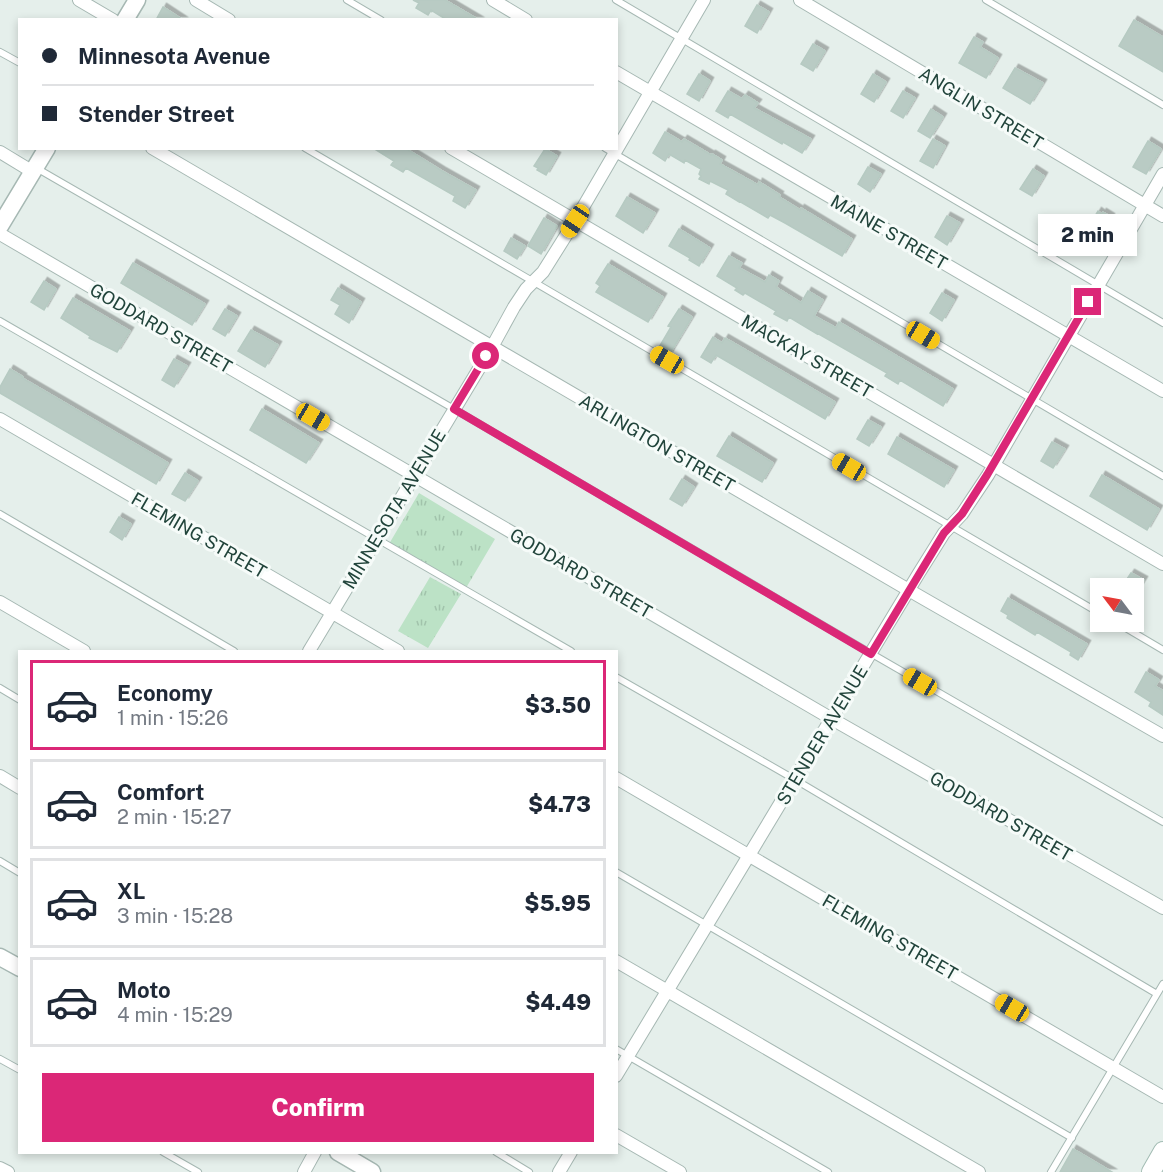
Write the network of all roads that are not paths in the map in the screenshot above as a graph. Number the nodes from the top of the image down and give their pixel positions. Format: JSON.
{"nodes":[{"id":1,"x":79,"y":0,"type":"edge"},
{"id":2,"x":137,"y":0,"type":"edge"},
{"id":3,"x":196,"y":0,"type":"edge"},
{"id":4,"x":347,"y":0,"type":"edge"},
{"id":5,"x":493,"y":0,"type":"edge"},
{"id":6,"x":616,"y":0,"type":"edge"},
{"id":7,"x":704,"y":0,"type":"edge"},
{"id":8,"x":800,"y":0,"type":"edge"},
{"id":9,"x":986,"y":0,"type":"edge"},
{"id":10,"x":110,"y":18,"type":"edge"},
{"id":11,"x":126,"y":18,"type":"edge"},
{"id":12,"x":226,"y":18,"type":"edge"},
{"id":13,"x":378,"y":18,"type":"edge"},
{"id":14,"x":523,"y":18,"type":"edge"},
{"id":15,"x":682,"y":38,"type":"junction"},
{"id":16,"x":0,"y":52,"type":"edge"},
{"id":17,"x":18,"y":62,"type":"edge"},
{"id":18,"x":618,"y":73,"type":"edge"},
{"id":19,"x":651,"y":92,"type":"junction"},
{"id":20,"x":1163,"y":105,"type":"edge"},
{"id":21,"x":618,"y":139,"type":"edge"},
{"id":22,"x":46,"y":150,"type":"edge"},
{"id":23,"x":155,"y":150,"type":"edge"},
{"id":24,"x":308,"y":150,"type":"edge"},
{"id":25,"x":454,"y":150,"type":"edge"},
{"id":26,"x":610,"y":151,"type":"edge"},
{"id":27,"x":0,"y":152,"type":"edge"},
{"id":28,"x":35,"y":170,"type":"junction"},
{"id":29,"x":1163,"y":174,"type":"edge"},
{"id":30,"x":1144,"y":204,"type":"junction"},
{"id":31,"x":1163,"y":216,"type":"edge"},
{"id":32,"x":575,"y":221,"type":"junction"},
{"id":33,"x":0,"y":226,"type":"edge"},
{"id":34,"x":0,"y":234,"type":"edge"},
{"id":35,"x":534,"y":283,"type":"junction"},
{"id":36,"x":1097,"y":285,"type":"junction"},
{"id":37,"x":0,"y":321,"type":"edge"},
{"id":38,"x":1163,"y":323,"type":"edge"},
{"id":39,"x":1068,"y":336,"type":"junction"},
{"id":40,"x":492,"y":347,"type":"junction"},
{"id":41,"x":1163,"y":391,"type":"edge"},
{"id":42,"x":1032,"y":399,"type":"junction"},
{"id":43,"x":454,"y":409,"type":"junction"},
{"id":44,"x":0,"y":419,"type":"edge"},
{"id":45,"x":993,"y":465,"type":"junction"},
{"id":46,"x":414,"y":476,"type":"junction"},
{"id":47,"x":1163,"y":476,"type":"edge"},
{"id":48,"x":0,"y":514,"type":"edge"},
{"id":49,"x":950,"y":526,"type":"junction"},
{"id":50,"x":376,"y":539,"type":"junction"},
{"id":51,"x":1163,"y":564,"type":"edge"},
{"id":52,"x":909,"y":590,"type":"junction"},
{"id":53,"x":0,"y":602,"type":"edge"},
{"id":54,"x":1090,"y":608,"type":"edge"},
{"id":55,"x":332,"y":612,"type":"junction"},
{"id":56,"x":1133,"y":632,"type":"edge"},
{"id":57,"x":82,"y":650,"type":"edge"},
{"id":58,"x":232,"y":650,"type":"edge"},
{"id":59,"x":310,"y":650,"type":"edge"},
{"id":60,"x":396,"y":650,"type":"edge"},
{"id":61,"x":569,"y":650,"type":"edge"},
{"id":62,"x":1163,"y":650,"type":"edge"},
{"id":63,"x":871,"y":654,"type":"junction"},
{"id":64,"x":618,"y":678,"type":"edge"},
{"id":65,"x":0,"y":688,"type":"edge"},
{"id":66,"x":18,"y":699,"type":"edge"},
{"id":67,"x":832,"y":719,"type":"junction"},
{"id":68,"x":1163,"y":735,"type":"edge"},
{"id":69,"x":0,"y":777,"type":"edge"},
{"id":70,"x":618,"y":779,"type":"edge"},
{"id":71,"x":794,"y":779,"type":"junction"},
{"id":72,"x":18,"y":787,"type":"edge"},
{"id":73,"x":1163,"y":822,"type":"edge"},
{"id":74,"x":749,"y":855,"type":"junction"},
{"id":75,"x":0,"y":861,"type":"edge"},
{"id":76,"x":18,"y":872,"type":"edge"},
{"id":77,"x":618,"y":873,"type":"edge"},
{"id":78,"x":1163,"y":908,"type":"edge"},
{"id":79,"x":708,"y":924,"type":"junction"},
{"id":80,"x":1,"y":961,"type":"edge"},
{"id":81,"x":618,"y":962,"type":"edge"},
{"id":82,"x":18,"y":967,"type":"edge"},
{"id":83,"x":1163,"y":984,"type":"edge"},
{"id":84,"x":668,"y":991,"type":"junction"},
{"id":85,"x":1157,"y":994,"type":"junction"},
{"id":86,"x":618,"y":1050,"type":"edge"},
{"id":87,"x":628,"y":1056,"type":"junction"},
{"id":88,"x":0,"y":1059,"type":"edge"},
{"id":89,"x":1113,"y":1067,"type":"junction"},
{"id":90,"x":18,"y":1069,"type":"edge"},
{"id":91,"x":618,"y":1073,"type":"edge"},
{"id":92,"x":1163,"y":1096,"type":"edge"},
{"id":93,"x":618,"y":1136,"type":"edge"},
{"id":94,"x":1071,"y":1138,"type":"junction"},
{"id":95,"x":1163,"y":1151,"type":"edge"},
{"id":96,"x":166,"y":1154,"type":"edge"},
{"id":97,"x":314,"y":1154,"type":"edge"},
{"id":98,"x":341,"y":1154,"type":"edge"},
{"id":99,"x":499,"y":1154,"type":"edge"},
{"id":100,"x":570,"y":1154,"type":"edge"},
{"id":101,"x":0,"y":1168,"type":"edge"},
{"id":102,"x":8,"y":1172,"type":"edge"},
{"id":103,"x":198,"y":1172,"type":"edge"},
{"id":104,"x":304,"y":1172,"type":"edge"},
{"id":105,"x":372,"y":1172,"type":"edge"},
{"id":106,"x":530,"y":1172,"type":"edge"},
{"id":107,"x":559,"y":1172,"type":"edge"},
{"id":108,"x":680,"y":1172,"type":"edge"},
{"id":109,"x":828,"y":1172,"type":"edge"},
{"id":110,"x":979,"y":1172,"type":"edge"},
{"id":111,"x":1051,"y":1172,"type":"edge"},
{"id":112,"x":1151,"y":1172,"type":"edge"}],
"edges":[{"from":1,"to":10,"type":"street"},
{"from":2,"to":11,"type":"street"},
{"from":3,"to":12,"type":"street"},
{"from":4,"to":13,"type":"lane"},
{"from":5,"to":14,"type":"street"},
{"from":6,"to":15,"type":"lane"},
{"from":7,"to":15,"type":"street","name":"MINNESOTA AVENUE"},
{"from":8,"to":30,"type":"street","name":"ANGLIN STREET"},
{"from":9,"to":20,"type":"lane"},
{"from":15,"to":19,"type":"street","name":"MINNESOTA AVENUE"},
{"from":15,"to":36,"type":"lane"},
{"from":16,"to":17,"type":"lane"},
{"from":18,"to":19,"type":"street","name":"MAINE STREET"},
{"from":19,"to":21,"type":"street","name":"MINNESOTA AVENUE"},
{"from":19,"to":39,"type":"street","name":"MAINE STREET"},
{"from":22,"to":28,"type":"street"},
{"from":23,"to":40,"type":"street","name":"ARLINGTON STREET"},
{"from":24,"to":35,"type":"lane"},
{"from":25,"to":32,"type":"street","name":"MACKAY STREET"},
{"from":26,"to":32,"type":"street","name":"MINNESOTA AVENUE"},
{"from":26,"to":42,"type":"lane"},
{"from":27,"to":28,"type":"street"},
{"from":28,"to":33,"type":"street"},
{"from":28,"to":43,"type":"lane"},
{"from":29,"to":30,"type":"street"},
{"from":30,"to":31,"type":"street","name":"ANGLIN STREET"},
{"from":30,"to":36,"type":"street","name":"STENDER AVENUE"},
{"from":32,"to":35,"type":"street","name":"MINNESOTA AVENUE"},
{"from":32,"to":45,"type":"street","name":"MACKAY STREET"},
{"from":34,"to":46,"type":"street","name":"GODDARD STREET"},
{"from":35,"to":40,"type":"street","name":"MINNESOTA AVENUE"},
{"from":35,"to":49,"type":"lane"},
{"from":36,"to":38,"type":"lane"},
{"from":36,"to":39,"type":"street","name":"STENDER AVENUE"},
{"from":37,"to":50,"type":"lane"},
{"from":39,"to":41,"type":"street","name":"MAINE STREET"},
{"from":39,"to":42,"type":"street","name":"STENDER AVENUE"},
{"from":40,"to":43,"type":"street","name":"MINNESOTA AVENUE"},
{"from":40,"to":52,"type":"street","name":"ARLINGTON STREET"},
{"from":42,"to":45,"type":"street","name":"STENDER AVENUE"},
{"from":42,"to":47,"type":"lane"},
{"from":43,"to":46,"type":"street","name":"MINNESOTA AVENUE"},
{"from":43,"to":63,"type":"lane"},
{"from":44,"to":55,"type":"street","name":"FLEMING STREET"},
{"from":45,"to":49,"type":"street","name":"STENDER AVENUE"},
{"from":45,"to":51,"type":"street","name":"MACKAY STREET"},
{"from":46,"to":50,"type":"street","name":"MINNESOTA AVENUE"},
{"from":46,"to":67,"type":"street","name":"GODDARD STREET"},
{"from":48,"to":58,"type":"lane"},
{"from":49,"to":52,"type":"street","name":"STENDER AVENUE"},
{"from":49,"to":54,"type":"lane"},
{"from":50,"to":55,"type":"street","name":"MINNESOTA AVENUE"},
{"from":50,"to":61,"type":"lane"},
{"from":52,"to":63,"type":"street","name":"STENDER AVENUE"},
{"from":52,"to":68,"type":"street","name":"ARLINGTON STREET"},
{"from":53,"to":57,"type":"street"},
{"from":55,"to":59,"type":"street","name":"MINNESOTA AVENUE"},
{"from":55,"to":60,"type":"street","name":"FLEMING STREET"},
{"from":56,"to":62,"type":"lane"},
{"from":63,"to":67,"type":"street","name":"STENDER AVENUE"},
{"from":63,"to":73,"type":"lane"},
{"from":64,"to":71,"type":"lane"},
{"from":65,"to":66,"type":"lane"},
{"from":67,"to":71,"type":"street","name":"STENDER AVENUE"},
{"from":67,"to":78,"type":"street","name":"GODDARD STREET"},
{"from":69,"to":72,"type":"street"},
{"from":70,"to":74,"type":"street","name":"FLEMING STREET"},
{"from":71,"to":74,"type":"street","name":"STENDER AVENUE"},
{"from":71,"to":85,"type":"lane"},
{"from":74,"to":79,"type":"street","name":"STENDER AVENUE"},
{"from":74,"to":89,"type":"street","name":"FLEMING STREET"},
{"from":75,"to":76,"type":"lane"},
{"from":77,"to":79,"type":"lane"},
{"from":79,"to":84,"type":"street","name":"STENDER AVENUE"},
{"from":79,"to":94,"type":"lane"},
{"from":80,"to":82,"type":"street"},
{"from":81,"to":84,"type":"street"},
{"from":83,"to":85,"type":"lane"},
{"from":84,"to":87,"type":"street","name":"STENDER AVENUE"},
{"from":84,"to":110,"type":"street"},
{"from":85,"to":89,"type":"lane"},
{"from":86,"to":87,"type":"lane"},
{"from":87,"to":91,"type":"street","name":"STENDER AVENUE"},
{"from":87,"to":109,"type":"lane"},
{"from":88,"to":90,"type":"lane"},
{"from":89,"to":92,"type":"street","name":"FLEMING STREET"},
{"from":89,"to":94,"type":"lane"},
{"from":93,"to":108,"type":"street"},
{"from":94,"to":111,"type":"lane"},
{"from":95,"to":112,"type":"main road"},
{"from":96,"to":103,"type":"lane"},
{"from":97,"to":104,"type":"street"},
{"from":98,"to":105,"type":"street"},
{"from":99,"to":106,"type":"lane"},
{"from":100,"to":107,"type":"street"},
{"from":101,"to":102,"type":"street"}]}
